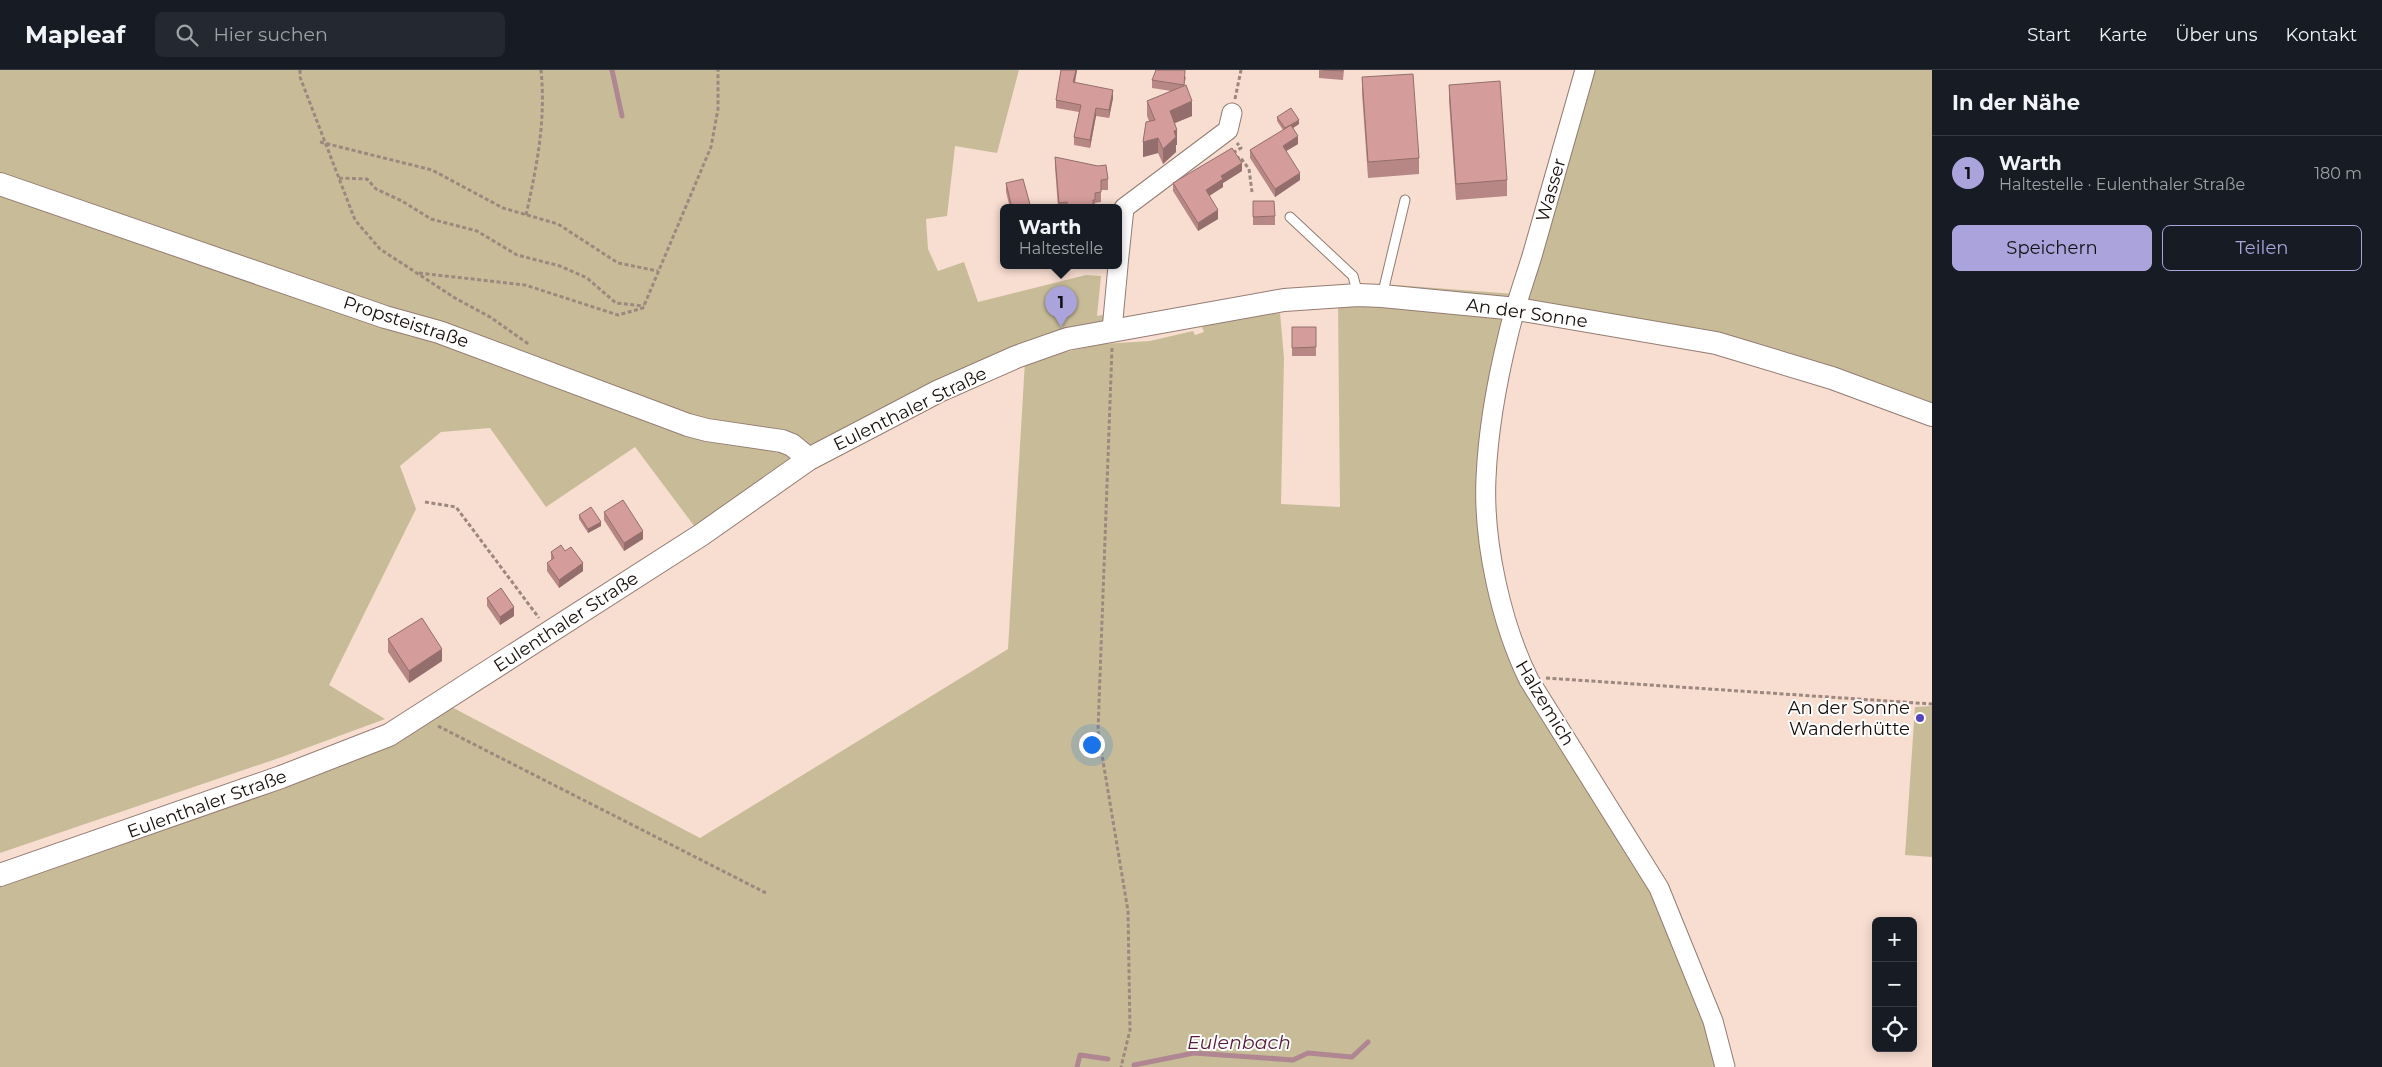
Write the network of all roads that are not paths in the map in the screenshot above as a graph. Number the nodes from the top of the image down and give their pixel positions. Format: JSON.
{"nodes":[{"id":1,"x":1585,"y":70,"type":"edge"},
{"id":2,"x":1232,"y":113,"type":"road end"},
{"id":3,"x":0,"y":184,"type":"edge"},
{"id":4,"x":1405,"y":200,"type":"dead end"},
{"id":5,"x":1290,"y":217,"type":"dead end"},
{"id":6,"x":1122,"y":227,"type":"edge"},
{"id":7,"x":1118,"y":269,"type":"edge"},
{"id":8,"x":1358,"y":295,"type":"junction"},
{"id":9,"x":1382,"y":296,"type":"junction"},
{"id":10,"x":1516,"y":309,"type":"junction"},
{"id":11,"x":1112,"y":330,"type":"junction"},
{"id":12,"x":1932,"y":415,"type":"edge"},
{"id":13,"x":809,"y":459,"type":"junction"},
{"id":14,"x":0,"y":875,"type":"edge"},
{"id":15,"x":1725,"y":1067,"type":"edge"}],
"edges":[{"from":1,"to":10,"type":"street","name":"Wasser"},
{"from":2,"to":6,"type":"street"},
{"from":3,"to":13,"type":"street","name":"Propsteistraße"},
{"from":4,"to":9,"type":"lane"},
{"from":5,"to":8,"type":"lane"},
{"from":7,"to":11,"type":"street"},
{"from":8,"to":9,"type":"street","name":"An der Sonne"},
{"from":8,"to":11,"type":"street","name":"An der Sonne"},
{"from":9,"to":10,"type":"street","name":"An der Sonne"},
{"from":10,"to":12,"type":"street","name":"An der Sonne"},
{"from":10,"to":15,"type":"street","name":"Halzemich"},
{"from":11,"to":13,"type":"street","name":"Eulenthaler Straße"},
{"from":13,"to":14,"type":"street","name":"Eulenthaler Straße"}]}
